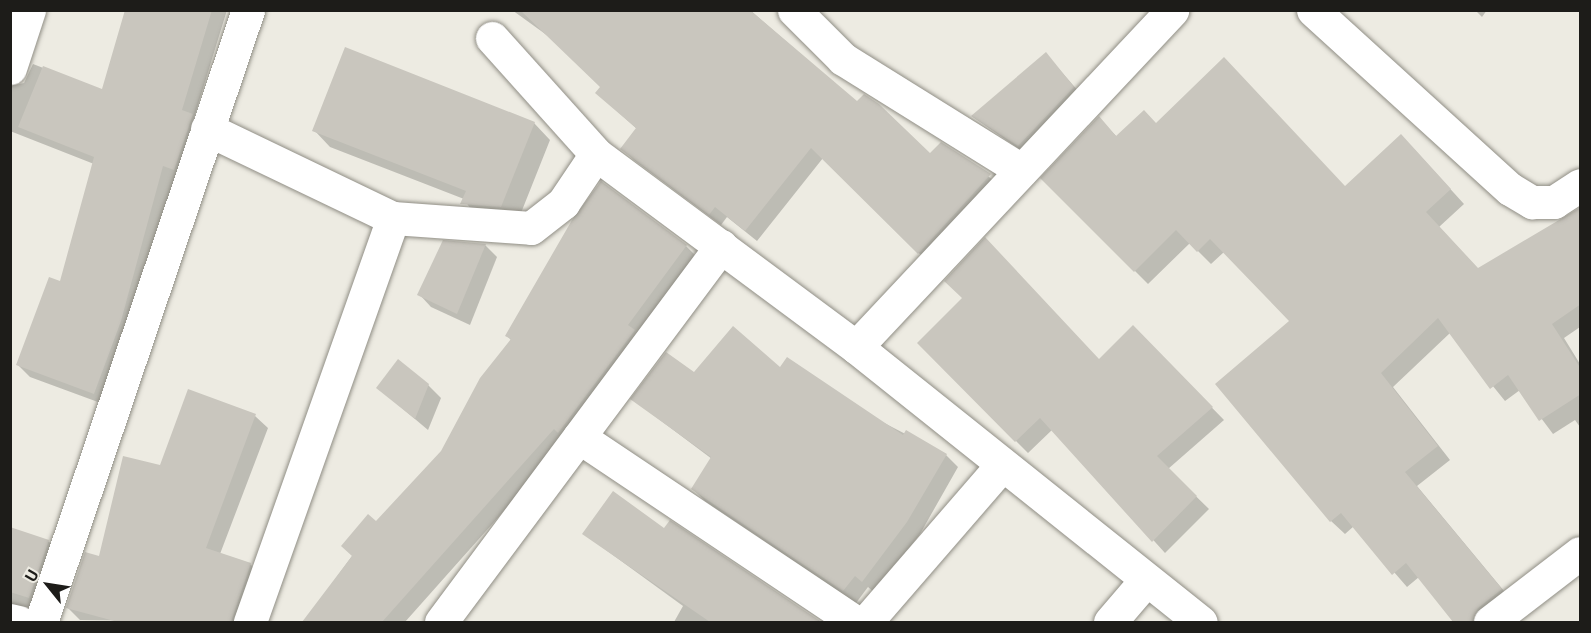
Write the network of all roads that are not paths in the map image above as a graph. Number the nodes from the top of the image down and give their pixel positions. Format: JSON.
{"nodes":[{"id":1,"x":29,"y":10,"type":"edge"},
{"id":2,"x":248,"y":10,"type":"edge"},
{"id":3,"x":794,"y":10,"type":"edge"},
{"id":4,"x":1172,"y":10,"type":"edge"},
{"id":5,"x":1313,"y":10,"type":"edge"},
{"id":6,"x":492,"y":38,"type":"dead end"},
{"id":7,"x":10,"y":68,"type":"edge"},
{"id":8,"x":207,"y":129,"type":"junction"},
{"id":9,"x":596,"y":154,"type":"junction"},
{"id":10,"x":1020,"y":170,"type":"junction"},
{"id":11,"x":1581,"y":185,"type":"edge"},
{"id":12,"x":393,"y":218,"type":"junction"},
{"id":13,"x":721,"y":246,"type":"junction"},
{"id":14,"x":856,"y":347,"type":"junction"},
{"id":15,"x":579,"y":437,"type":"junction"},
{"id":16,"x":1002,"y":465,"type":"junction"},
{"id":17,"x":1581,"y":553,"type":"edge"},
{"id":18,"x":1146,"y":580,"type":"junction"},
{"id":19,"x":10,"y":620,"type":"edge"},
{"id":20,"x":19,"y":622,"type":"edge"},
{"id":21,"x":41,"y":622,"type":"edge"},
{"id":22,"x":250,"y":622,"type":"edge"},
{"id":23,"x":441,"y":622,"type":"edge"},
{"id":24,"x":855,"y":622,"type":"edge"},
{"id":25,"x":866,"y":622,"type":"edge"},
{"id":26,"x":1110,"y":622,"type":"edge"},
{"id":27,"x":1201,"y":622,"type":"edge"},
{"id":28,"x":1490,"y":622,"type":"edge"}],
"edges":[{"from":1,"to":7,"type":"street"},
{"from":2,"to":8,"type":"street"},
{"from":3,"to":10,"type":"street"},
{"from":4,"to":10,"type":"street"},
{"from":5,"to":11,"type":"street"},
{"from":6,"to":9,"type":"street"},
{"from":8,"to":12,"type":"street"},
{"from":8,"to":21,"type":"street"},
{"from":9,"to":12,"type":"street"},
{"from":9,"to":13,"type":"street"},
{"from":10,"to":14,"type":"street"},
{"from":12,"to":22,"type":"street"},
{"from":13,"to":14,"type":"street"},
{"from":13,"to":15,"type":"street"},
{"from":14,"to":16,"type":"street"},
{"from":15,"to":23,"type":"street"},
{"from":15,"to":24,"type":"street"},
{"from":16,"to":18,"type":"street"},
{"from":16,"to":25,"type":"street"},
{"from":17,"to":28,"type":"street"},
{"from":18,"to":26,"type":"street"},
{"from":18,"to":27,"type":"street"},
{"from":19,"to":20,"type":"street"}]}
